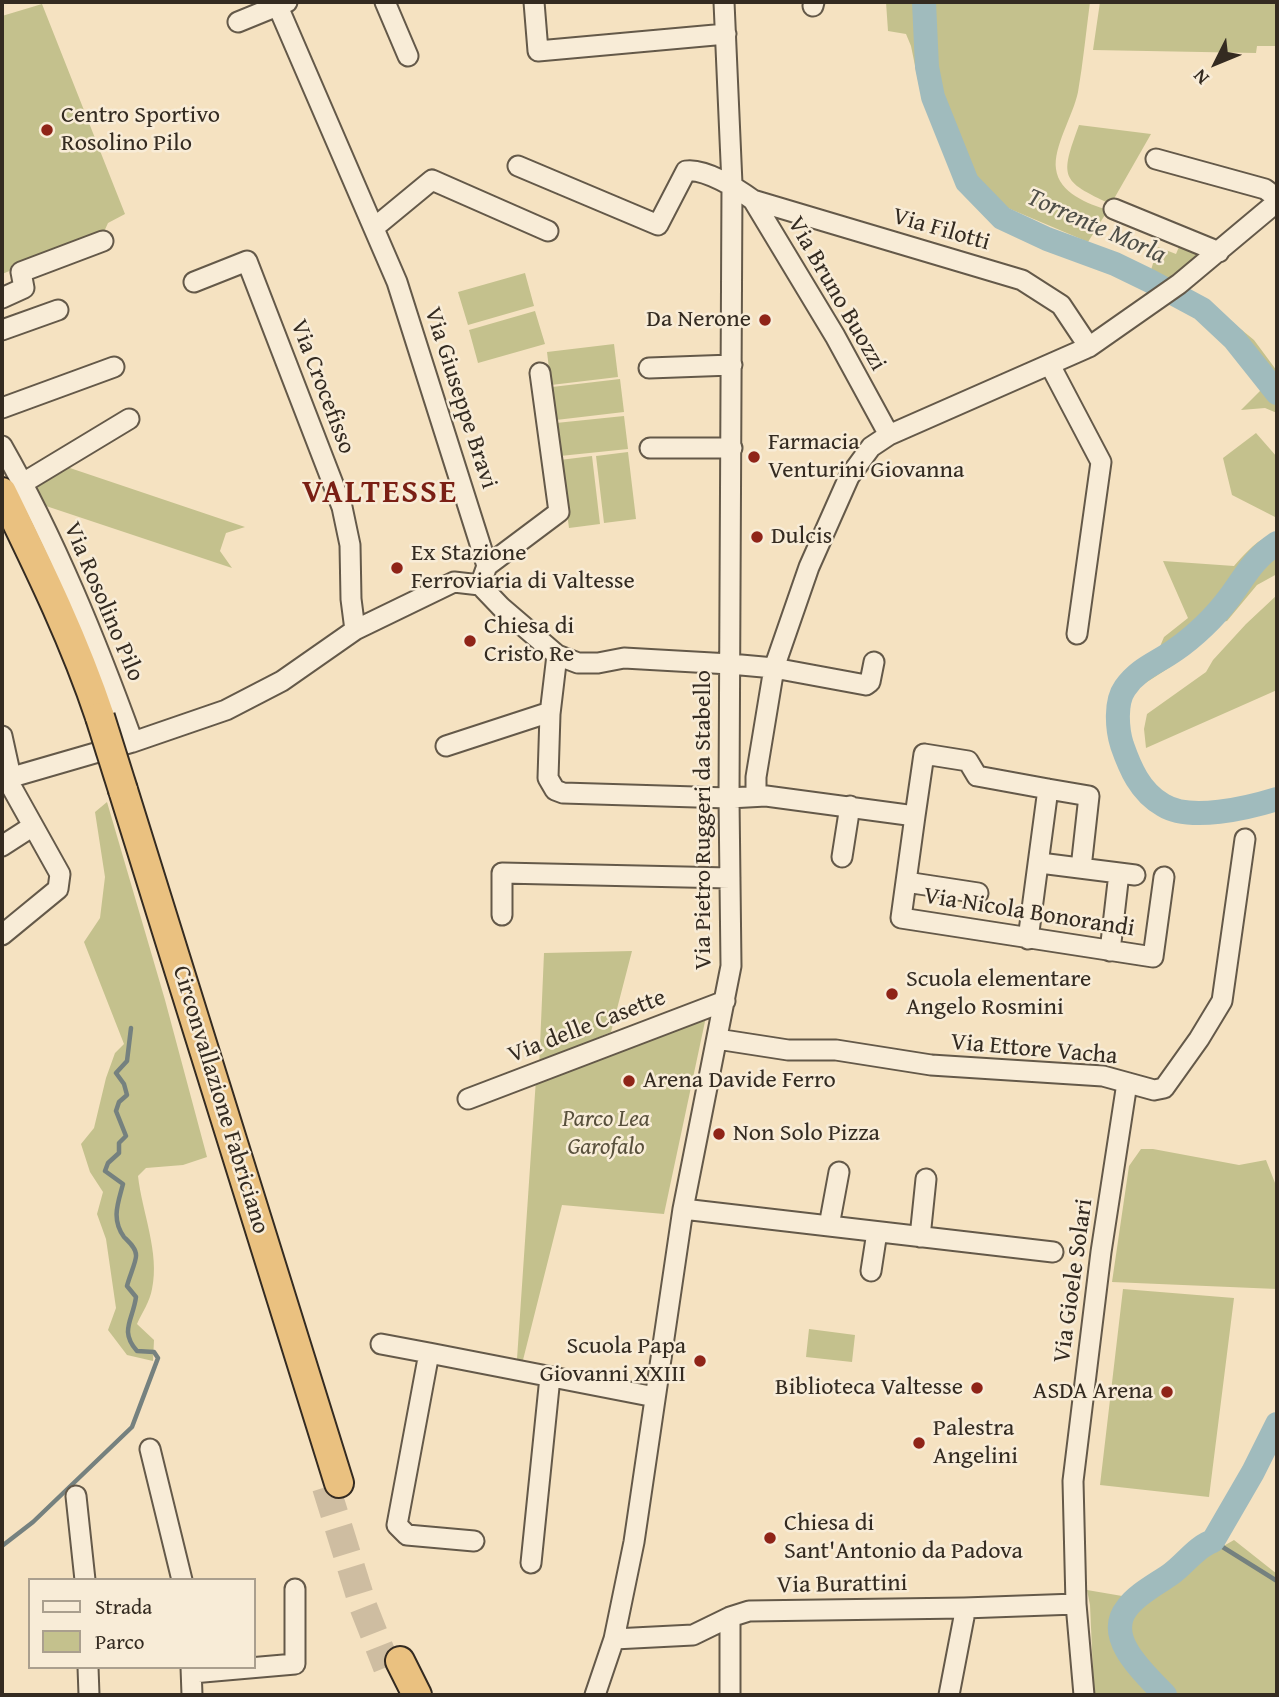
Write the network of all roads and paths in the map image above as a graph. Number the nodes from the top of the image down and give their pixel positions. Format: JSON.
{"nodes":[{"id":1,"x":385,"y":2,"type":"edge"},
{"id":2,"x":534,"y":2,"type":"edge"},
{"id":3,"x":724,"y":2,"type":"edge"},
{"id":4,"x":280,"y":3,"type":"edge"},
{"id":5,"x":238,"y":22,"type":"dead end"},
{"id":6,"x":726,"y":34,"type":"junction"},
{"id":7,"x":408,"y":56,"type":"dead end"},
{"id":8,"x":1156,"y":159,"type":"dead end"},
{"id":9,"x":518,"y":166,"type":"dead end"},
{"id":10,"x":732,"y":184,"type":"junction"},
{"id":11,"x":753,"y":200,"type":"junction"},
{"id":12,"x":1277,"y":200,"type":"edge"},
{"id":13,"x":1114,"y":209,"type":"dead end"},
{"id":14,"x":375,"y":227,"type":"junction"},
{"id":15,"x":548,"y":231,"type":"dead end"},
{"id":16,"x":103,"y":242,"type":"dead end"},
{"id":17,"x":1219,"y":252,"type":"junction"},
{"id":18,"x":194,"y":282,"type":"dead end"},
{"id":19,"x":2,"y":298,"type":"edge"},
{"id":20,"x":58,"y":310,"type":"dead end"},
{"id":21,"x":2,"y":330,"type":"edge"},
{"id":22,"x":1088,"y":347,"type":"junction"},
{"id":23,"x":732,"y":365,"type":"junction"},
{"id":24,"x":1050,"y":365,"type":"junction"},
{"id":25,"x":114,"y":367,"type":"dead end"},
{"id":26,"x":649,"y":368,"type":"dead end"},
{"id":27,"x":540,"y":373,"type":"dead end"},
{"id":28,"x":2,"y":408,"type":"edge"},
{"id":29,"x":129,"y":419,"type":"dead end"},
{"id":30,"x":889,"y":435,"type":"junction"},
{"id":31,"x":2,"y":446,"type":"edge"},
{"id":32,"x":650,"y":448,"type":"dead end"},
{"id":33,"x":732,"y":448,"type":"junction"},
{"id":34,"x":13,"y":488,"type":"edge"},
{"id":35,"x":2,"y":521,"type":"edge"},
{"id":36,"x":487,"y":566,"type":"junction"},
{"id":37,"x":480,"y":584,"type":"junction"},
{"id":38,"x":355,"y":630,"type":"junction"},
{"id":39,"x":1077,"y":634,"type":"dead end"},
{"id":40,"x":557,"y":655,"type":"junction"},
{"id":41,"x":874,"y":662,"type":"dead end"},
{"id":42,"x":730,"y":664,"type":"junction"},
{"id":43,"x":774,"y":668,"type":"junction"},
{"id":44,"x":551,"y":714,"type":"junction"},
{"id":45,"x":94,"y":720,"type":"junction"},
{"id":46,"x":2,"y":736,"type":"edge"},
{"id":47,"x":133,"y":741,"type":"junction"},
{"id":48,"x":446,"y":746,"type":"dead end"},
{"id":49,"x":7,"y":779,"type":"edge"},
{"id":50,"x":756,"y":786,"type":"junction"},
{"id":51,"x":729,"y":788,"type":"junction"},
{"id":52,"x":1048,"y":789,"type":"junction"},
{"id":53,"x":850,"y":806,"type":"junction"},
{"id":54,"x":915,"y":816,"type":"junction"},
{"id":55,"x":33,"y":826,"type":"junction"},
{"id":56,"x":1245,"y":839,"type":"dead end"},
{"id":57,"x":2,"y":846,"type":"edge"},
{"id":58,"x":842,"y":857,"type":"dead end"},
{"id":59,"x":1040,"y":863,"type":"junction"},
{"id":60,"x":1081,"y":868,"type":"junction"},
{"id":61,"x":1164,"y":877,"type":"dead end"},
{"id":62,"x":730,"y":878,"type":"junction"},
{"id":63,"x":906,"y":882,"type":"junction"},
{"id":64,"x":978,"y":893,"type":"dead end"},
{"id":65,"x":502,"y":915,"type":"dead end"},
{"id":66,"x":2,"y":935,"type":"edge"},
{"id":67,"x":1028,"y":939,"type":"junction"},
{"id":68,"x":1110,"y":951,"type":"junction"},
{"id":69,"x":725,"y":1001,"type":"junction"},
{"id":70,"x":717,"y":1039,"type":"junction"},
{"id":71,"x":1126,"y":1083,"type":"junction"},
{"id":72,"x":467,"y":1100,"type":"dead end"},
{"id":73,"x":839,"y":1172,"type":"dead end"},
{"id":74,"x":926,"y":1179,"type":"dead end"},
{"id":75,"x":683,"y":1209,"type":"junction"},
{"id":76,"x":829,"y":1226,"type":"junction"},
{"id":77,"x":877,"y":1232,"type":"junction"},
{"id":78,"x":920,"y":1237,"type":"junction"},
{"id":79,"x":1053,"y":1252,"type":"dead end"},
{"id":80,"x":871,"y":1271,"type":"dead end"},
{"id":81,"x":381,"y":1344,"type":"dead end"},
{"id":82,"x":429,"y":1353,"type":"junction"},
{"id":83,"x":550,"y":1377,"type":"junction"},
{"id":84,"x":655,"y":1397,"type":"junction"},
{"id":85,"x":150,"y":1449,"type":"dead end"},
{"id":86,"x":333,"y":1485,"type":"tunnel mouth"},
{"id":87,"x":76,"y":1496,"type":"dead end"},
{"id":88,"x":474,"y":1541,"type":"dead end"},
{"id":89,"x":531,"y":1563,"type":"dead end"},
{"id":90,"x":85,"y":1578,"type":"edge"},
{"id":91,"x":182,"y":1578,"type":"edge"},
{"id":92,"x":295,"y":1589,"type":"dead end"},
{"id":93,"x":1076,"y":1604,"type":"junction"},
{"id":94,"x":964,"y":1608,"type":"junction"},
{"id":95,"x":730,"y":1617,"type":"junction"},
{"id":96,"x":614,"y":1639,"type":"junction"},
{"id":97,"x":256,"y":1666,"type":"edge"},
{"id":98,"x":88,"y":1669,"type":"edge"},
{"id":99,"x":191,"y":1670,"type":"edge"},
{"id":100,"x":89,"y":1695,"type":"edge"},
{"id":101,"x":192,"y":1695,"type":"edge"},
{"id":102,"x":400,"y":1695,"type":"edge"},
{"id":103,"x":417,"y":1695,"type":"edge"},
{"id":104,"x":595,"y":1695,"type":"edge"},
{"id":105,"x":730,"y":1695,"type":"edge"},
{"id":106,"x":949,"y":1695,"type":"edge"},
{"id":107,"x":1084,"y":1695,"type":"edge"}],
"edges":[{"from":1,"to":7,"type":"street"},
{"from":2,"to":6,"type":"street"},
{"from":3,"to":6,"type":"street","name":"Via Pietro Ruggeri da Stabello"},
{"from":4,"to":5,"type":"street"},
{"from":4,"to":14,"type":"street","name":"Via Giuseppe Bravi"},
{"from":6,"to":10,"type":"street","name":"Via Pietro Ruggeri da Stabello"},
{"from":8,"to":12,"type":"street"},
{"from":9,"to":10,"type":"street","name":"Via Bruno Buozzi"},
{"from":10,"to":11,"type":"street","name":"Via Bruno Buozzi"},
{"from":10,"to":23,"type":"street","name":"Via Pietro Ruggeri da Stabello"},
{"from":11,"to":22,"type":"street","name":"Via Filotti"},
{"from":11,"to":30,"type":"street","name":"Via Bruno Buozzi"},
{"from":12,"to":17,"type":"street"},
{"from":13,"to":17,"type":"street"},
{"from":14,"to":15,"type":"street"},
{"from":14,"to":36,"type":"street","name":"Via Giuseppe Bravi"},
{"from":16,"to":19,"type":"street"},
{"from":17,"to":22,"type":"street"},
{"from":18,"to":38,"type":"street","name":"Via Crocefisso"},
{"from":20,"to":21,"type":"street"},
{"from":22,"to":24,"type":"street"},
{"from":23,"to":26,"type":"street"},
{"from":23,"to":33,"type":"street","name":"Via Pietro Ruggeri da Stabello"},
{"from":24,"to":30,"type":"street"},
{"from":24,"to":39,"type":"street"},
{"from":25,"to":28,"type":"street"},
{"from":27,"to":36,"type":"street"},
{"from":29,"to":34,"type":"street"},
{"from":30,"to":43,"type":"street"},
{"from":31,"to":34,"type":"street","name":"Via Rosolino Pilo"},
{"from":32,"to":33,"type":"street"},
{"from":33,"to":42,"type":"street","name":"Via Pietro Ruggeri da Stabello"},
{"from":34,"to":45,"type":"highway"},
{"from":34,"to":47,"type":"street","name":"Via Rosolino Pilo"},
{"from":35,"to":45,"type":"highway"},
{"from":36,"to":37,"type":"street"},
{"from":37,"to":38,"type":"street"},
{"from":37,"to":40,"type":"street"},
{"from":38,"to":47,"type":"street"},
{"from":40,"to":42,"type":"street"},
{"from":40,"to":44,"type":"street"},
{"from":41,"to":43,"type":"street"},
{"from":42,"to":43,"type":"street"},
{"from":42,"to":51,"type":"street","name":"Via Pietro Ruggeri da Stabello"},
{"from":43,"to":50,"type":"street"},
{"from":44,"to":48,"type":"street"},
{"from":44,"to":51,"type":"street"},
{"from":45,"to":86,"type":"highway","name":"Circonvallazione Fabriciano"},
{"from":46,"to":49,"type":"street"},
{"from":47,"to":49,"type":"street"},
{"from":49,"to":55,"type":"street"},
{"from":50,"to":51,"type":"street"},
{"from":50,"to":53,"type":"street"},
{"from":51,"to":62,"type":"street","name":"Via Pietro Ruggeri da Stabello"},
{"from":52,"to":54,"type":"street"},
{"from":52,"to":59,"type":"street"},
{"from":52,"to":60,"type":"street"},
{"from":53,"to":54,"type":"street"},
{"from":53,"to":58,"type":"street"},
{"from":54,"to":63,"type":"street"},
{"from":55,"to":57,"type":"street"},
{"from":55,"to":66,"type":"street"},
{"from":56,"to":71,"type":"street","name":"Via Ettore Vacha"},
{"from":59,"to":60,"type":"street"},
{"from":59,"to":67,"type":"street"},
{"from":60,"to":68,"type":"street"},
{"from":61,"to":68,"type":"street","name":"Via Nicola Bonorandi"},
{"from":62,"to":65,"type":"street"},
{"from":62,"to":69,"type":"street","name":"Via Pietro Ruggeri da Stabello"},
{"from":63,"to":64,"type":"street"},
{"from":63,"to":67,"type":"street","name":"Via Nicola Bonorandi"},
{"from":67,"to":68,"type":"street","name":"Via Nicola Bonorandi"},
{"from":69,"to":70,"type":"street","name":"Via Pietro Ruggeri da Stabello"},
{"from":69,"to":72,"type":"street","name":"Via delle Casette"},
{"from":70,"to":71,"type":"street","name":"Via Ettore Vacha"},
{"from":70,"to":75,"type":"street","name":"Via Pietro Ruggeri da Stabello"},
{"from":71,"to":93,"type":"street","name":"Via Gioele Solari"},
{"from":73,"to":76,"type":"street"},
{"from":74,"to":78,"type":"street"},
{"from":75,"to":76,"type":"street"},
{"from":75,"to":84,"type":"street","name":"Via Pietro Ruggeri da Stabello"},
{"from":76,"to":77,"type":"street"},
{"from":77,"to":78,"type":"street"},
{"from":77,"to":80,"type":"street"},
{"from":78,"to":79,"type":"street"},
{"from":81,"to":82,"type":"street"},
{"from":82,"to":83,"type":"street"},
{"from":82,"to":88,"type":"street"},
{"from":83,"to":84,"type":"street"},
{"from":83,"to":89,"type":"street"},
{"from":84,"to":96,"type":"street","name":"Via Pietro Ruggeri da Stabello"},
{"from":85,"to":91,"type":"street"},
{"from":87,"to":90,"type":"street"},
{"from":92,"to":97,"type":"street"},
{"from":93,"to":94,"type":"street","name":"Via Burattini"},
{"from":93,"to":107,"type":"street","name":"Via Gioele Solari"},
{"from":94,"to":95,"type":"street","name":"Via Burattini"},
{"from":94,"to":106,"type":"street"},
{"from":95,"to":96,"type":"street","name":"Via Burattini"},
{"from":95,"to":105,"type":"street"},
{"from":96,"to":104,"type":"street","name":"Via Pietro Ruggeri da Stabello"},
{"from":98,"to":100,"type":"street"},
{"from":99,"to":101,"type":"street"},
{"from":102,"to":103,"type":"highway"}]}
